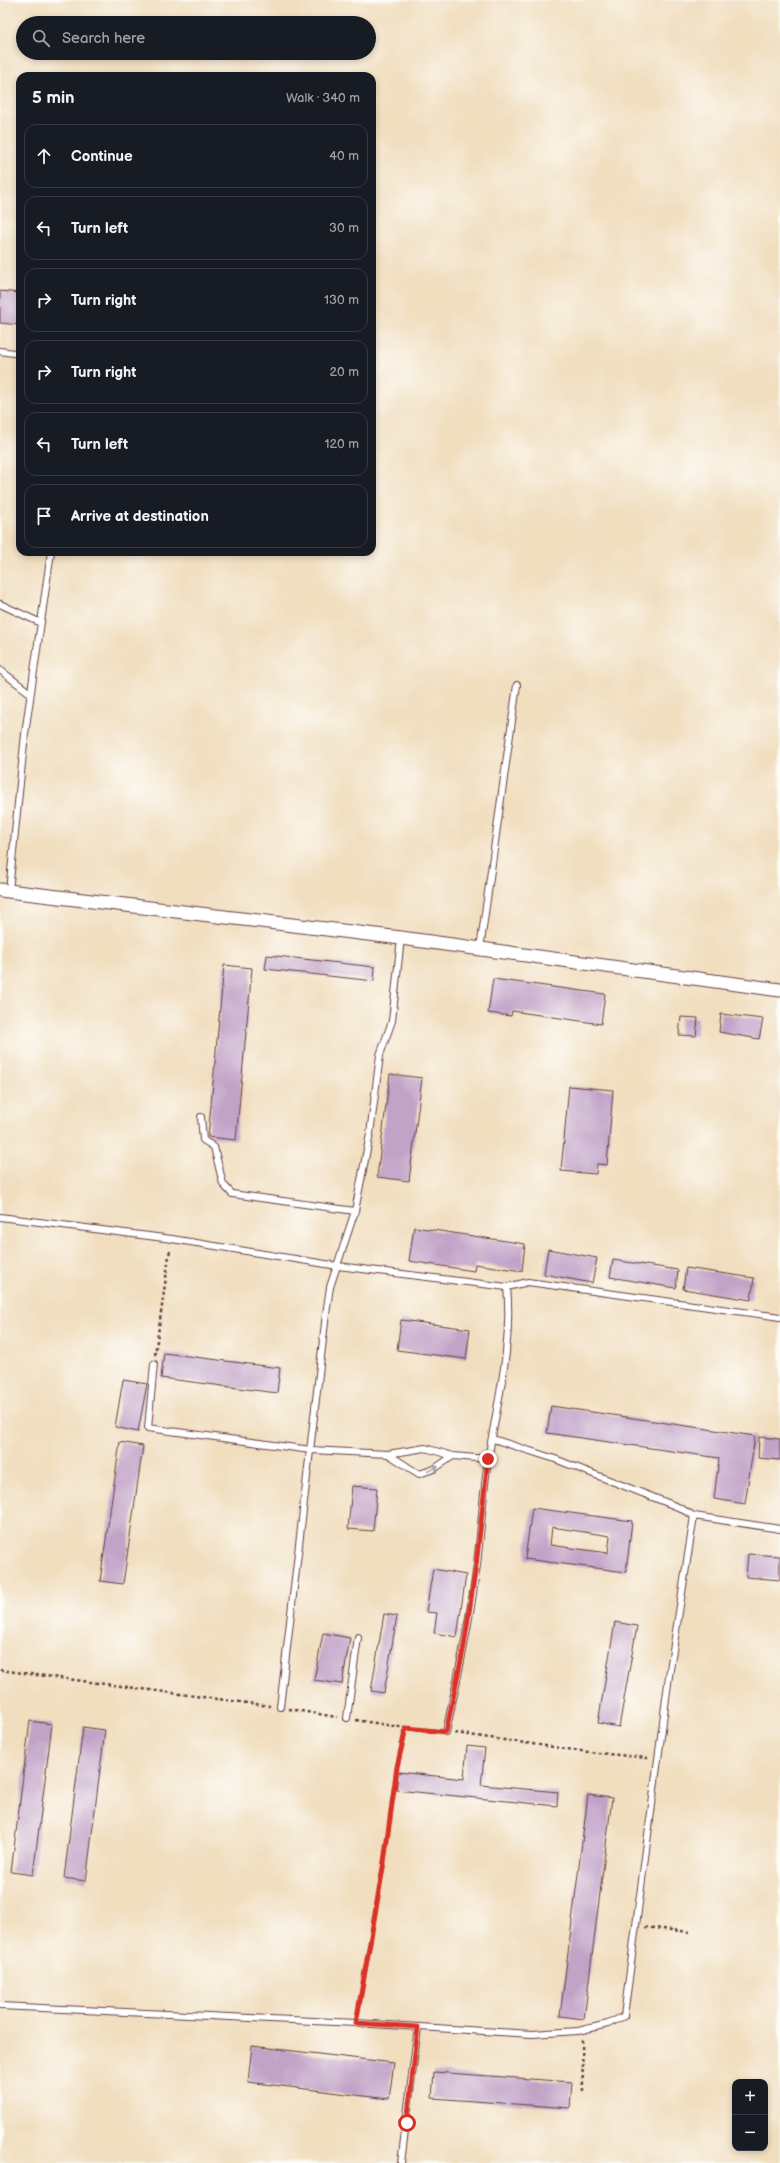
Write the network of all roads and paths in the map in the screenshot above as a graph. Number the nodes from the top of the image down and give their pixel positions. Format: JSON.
{"nodes":[{"id":1,"x":0,"y":351,"type":"edge"},
{"id":2,"x":16,"y":353,"type":"edge"},
{"id":3,"x":50,"y":556,"type":"edge"},
{"id":4,"x":0,"y":604,"type":"edge"},
{"id":5,"x":41,"y":623,"type":"junction"},
{"id":6,"x":0,"y":670,"type":"edge"},
{"id":7,"x":517,"y":685,"type":"dead end"},
{"id":8,"x":30,"y":693,"type":"junction"},
{"id":9,"x":4,"y":891,"type":"edge"},
{"id":10,"x":401,"y":938,"type":"junction"},
{"id":11,"x":480,"y":948,"type":"junction"},
{"id":12,"x":780,"y":990,"type":"edge"},
{"id":13,"x":201,"y":1117,"type":"dead end"},
{"id":14,"x":355,"y":1211,"type":"junction"},
{"id":15,"x":0,"y":1217,"type":"edge"},
{"id":16,"x":172,"y":1239,"type":"junction"},
{"id":17,"x":338,"y":1266,"type":"junction"},
{"id":18,"x":507,"y":1287,"type":"junction"},
{"id":19,"x":780,"y":1317,"type":"edge"},
{"id":20,"x":154,"y":1364,"type":"joint"},
{"id":21,"x":493,"y":1439,"type":"junction"},
{"id":22,"x":311,"y":1450,"type":"junction"},
{"id":23,"x":388,"y":1454,"type":"junction"},
{"id":24,"x":453,"y":1456,"type":"junction"},
{"id":25,"x":488,"y":1459,"type":"junction"},
{"id":26,"x":694,"y":1516,"type":"junction"},
{"id":27,"x":780,"y":1529,"type":"edge"},
{"id":28,"x":358,"y":1637,"type":"dead end"},
{"id":29,"x":0,"y":1670,"type":"edge"},
{"id":30,"x":280,"y":1707,"type":"junction"},
{"id":31,"x":347,"y":1718,"type":"junction"},
{"id":32,"x":406,"y":1728,"type":"junction"},
{"id":33,"x":446,"y":1732,"type":"junction"},
{"id":34,"x":659,"y":1758,"type":"junction"},
{"id":35,"x":637,"y":1926,"type":"junction"},
{"id":36,"x":690,"y":1932,"type":"dead end"},
{"id":37,"x":0,"y":2006,"type":"edge"},
{"id":38,"x":356,"y":2023,"type":"junction"},
{"id":39,"x":418,"y":2027,"type":"junction"},
{"id":40,"x":582,"y":2030,"type":"junction"},
{"id":41,"x":583,"y":2092,"type":"dead end"},
{"id":42,"x":401,"y":2163,"type":"edge"}],
"edges":[{"from":1,"to":2,"type":"lane"},
{"from":3,"to":5,"type":"lane"},
{"from":4,"to":5,"type":"lane"},
{"from":5,"to":8,"type":"lane"},
{"from":6,"to":8,"type":"lane"},
{"from":7,"to":11,"type":"lane"},
{"from":8,"to":9,"type":"lane"},
{"from":9,"to":10,"type":"street"},
{"from":10,"to":11,"type":"street"},
{"from":10,"to":14,"type":"lane"},
{"from":11,"to":12,"type":"street"},
{"from":13,"to":14,"type":"lane"},
{"from":14,"to":17,"type":"lane"},
{"from":15,"to":16,"type":"lane"},
{"from":16,"to":17,"type":"lane"},
{"from":16,"to":20,"type":"path"},
{"from":17,"to":18,"type":"lane"},
{"from":17,"to":22,"type":"lane"},
{"from":18,"to":19,"type":"lane"},
{"from":18,"to":21,"type":"lane"},
{"from":20,"to":22,"type":"lane"},
{"from":21,"to":25,"type":"lane"},
{"from":21,"to":26,"type":"lane"},
{"from":22,"to":23,"type":"lane"},
{"from":22,"to":30,"type":"lane"},
{"from":23,"to":24,"type":"lane"},
{"from":23,"to":24,"type":"lane","one_way":true},
{"from":24,"to":25,"type":"lane"},
{"from":25,"to":33,"type":"lane"},
{"from":26,"to":27,"type":"lane"},
{"from":26,"to":34,"type":"lane"},
{"from":28,"to":31,"type":"lane"},
{"from":29,"to":30,"type":"path"},
{"from":30,"to":31,"type":"path"},
{"from":31,"to":32,"type":"path"},
{"from":32,"to":33,"type":"path"},
{"from":32,"to":38,"type":"path"},
{"from":33,"to":34,"type":"path"},
{"from":34,"to":35,"type":"lane"},
{"from":35,"to":36,"type":"path"},
{"from":35,"to":40,"type":"lane"},
{"from":37,"to":38,"type":"lane"},
{"from":38,"to":39,"type":"lane"},
{"from":39,"to":40,"type":"lane"},
{"from":39,"to":42,"type":"lane"},
{"from":40,"to":41,"type":"path"}]}
